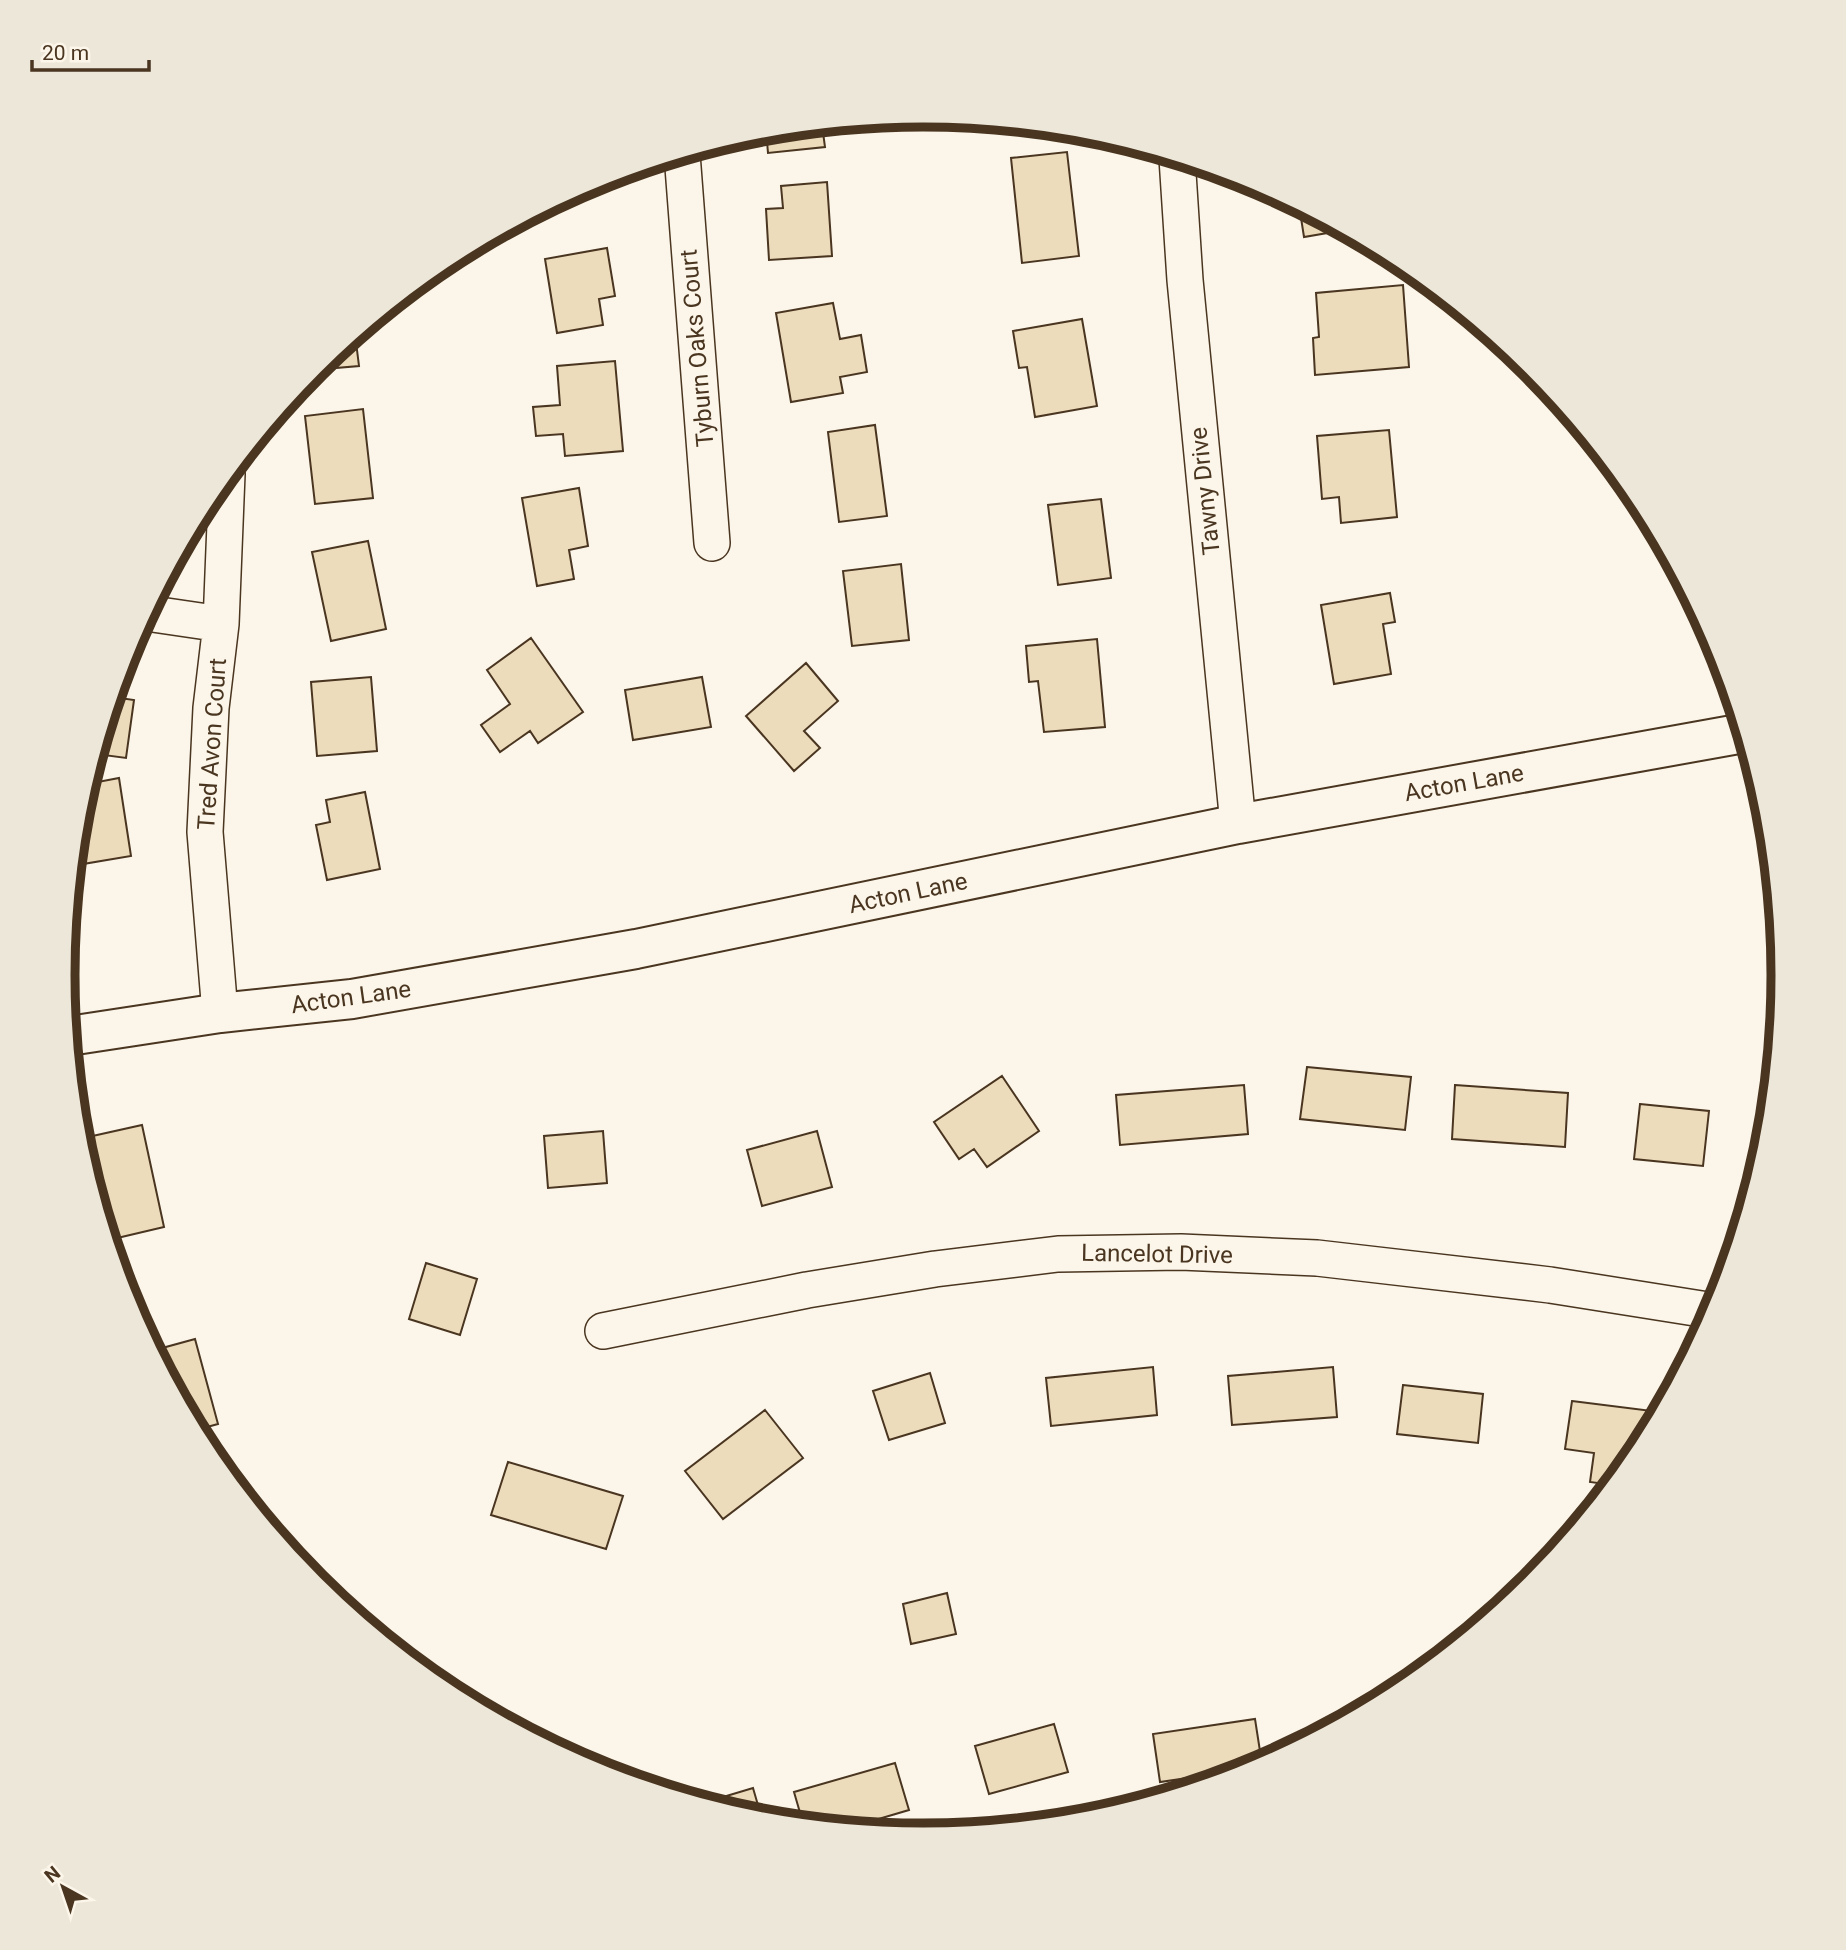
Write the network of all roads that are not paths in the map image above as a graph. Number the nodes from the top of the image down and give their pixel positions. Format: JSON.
{"nodes":[{"id":1,"x":683,"y":162,"type":"edge"},
{"id":2,"x":1178,"y":167,"type":"edge"},
{"id":3,"x":226,"y":492,"type":"edge"},
{"id":4,"x":712,"y":543,"type":"dead end"},
{"id":5,"x":156,"y":615,"type":"edge"},
{"id":6,"x":221,"y":624,"type":"junction"},
{"id":7,"x":1736,"y":735,"type":"edge"},
{"id":8,"x":1238,"y":824,"type":"junction"},
{"id":9,"x":220,"y":1013,"type":"junction"},
{"id":10,"x":78,"y":1036,"type":"edge"},
{"id":11,"x":1701,"y":1309,"type":"edge"},
{"id":12,"x":603,"y":1331,"type":"dead end"}],
"edges":[{"from":1,"to":4,"type":"street","name":"Tyburn Oaks Court"},
{"from":2,"to":8,"type":"street","name":"Tawny Drive"},
{"from":3,"to":6,"type":"street","name":"Tred Avon Court"},
{"from":5,"to":6,"type":"street"},
{"from":6,"to":9,"type":"street","name":"Tred Avon Court"},
{"from":7,"to":8,"type":"street","name":"Acton Lane"},
{"from":8,"to":9,"type":"street","name":"Acton Lane"},
{"from":9,"to":10,"type":"street","name":"Acton Lane"},
{"from":11,"to":12,"type":"street","name":"Lancelot Drive"}]}
